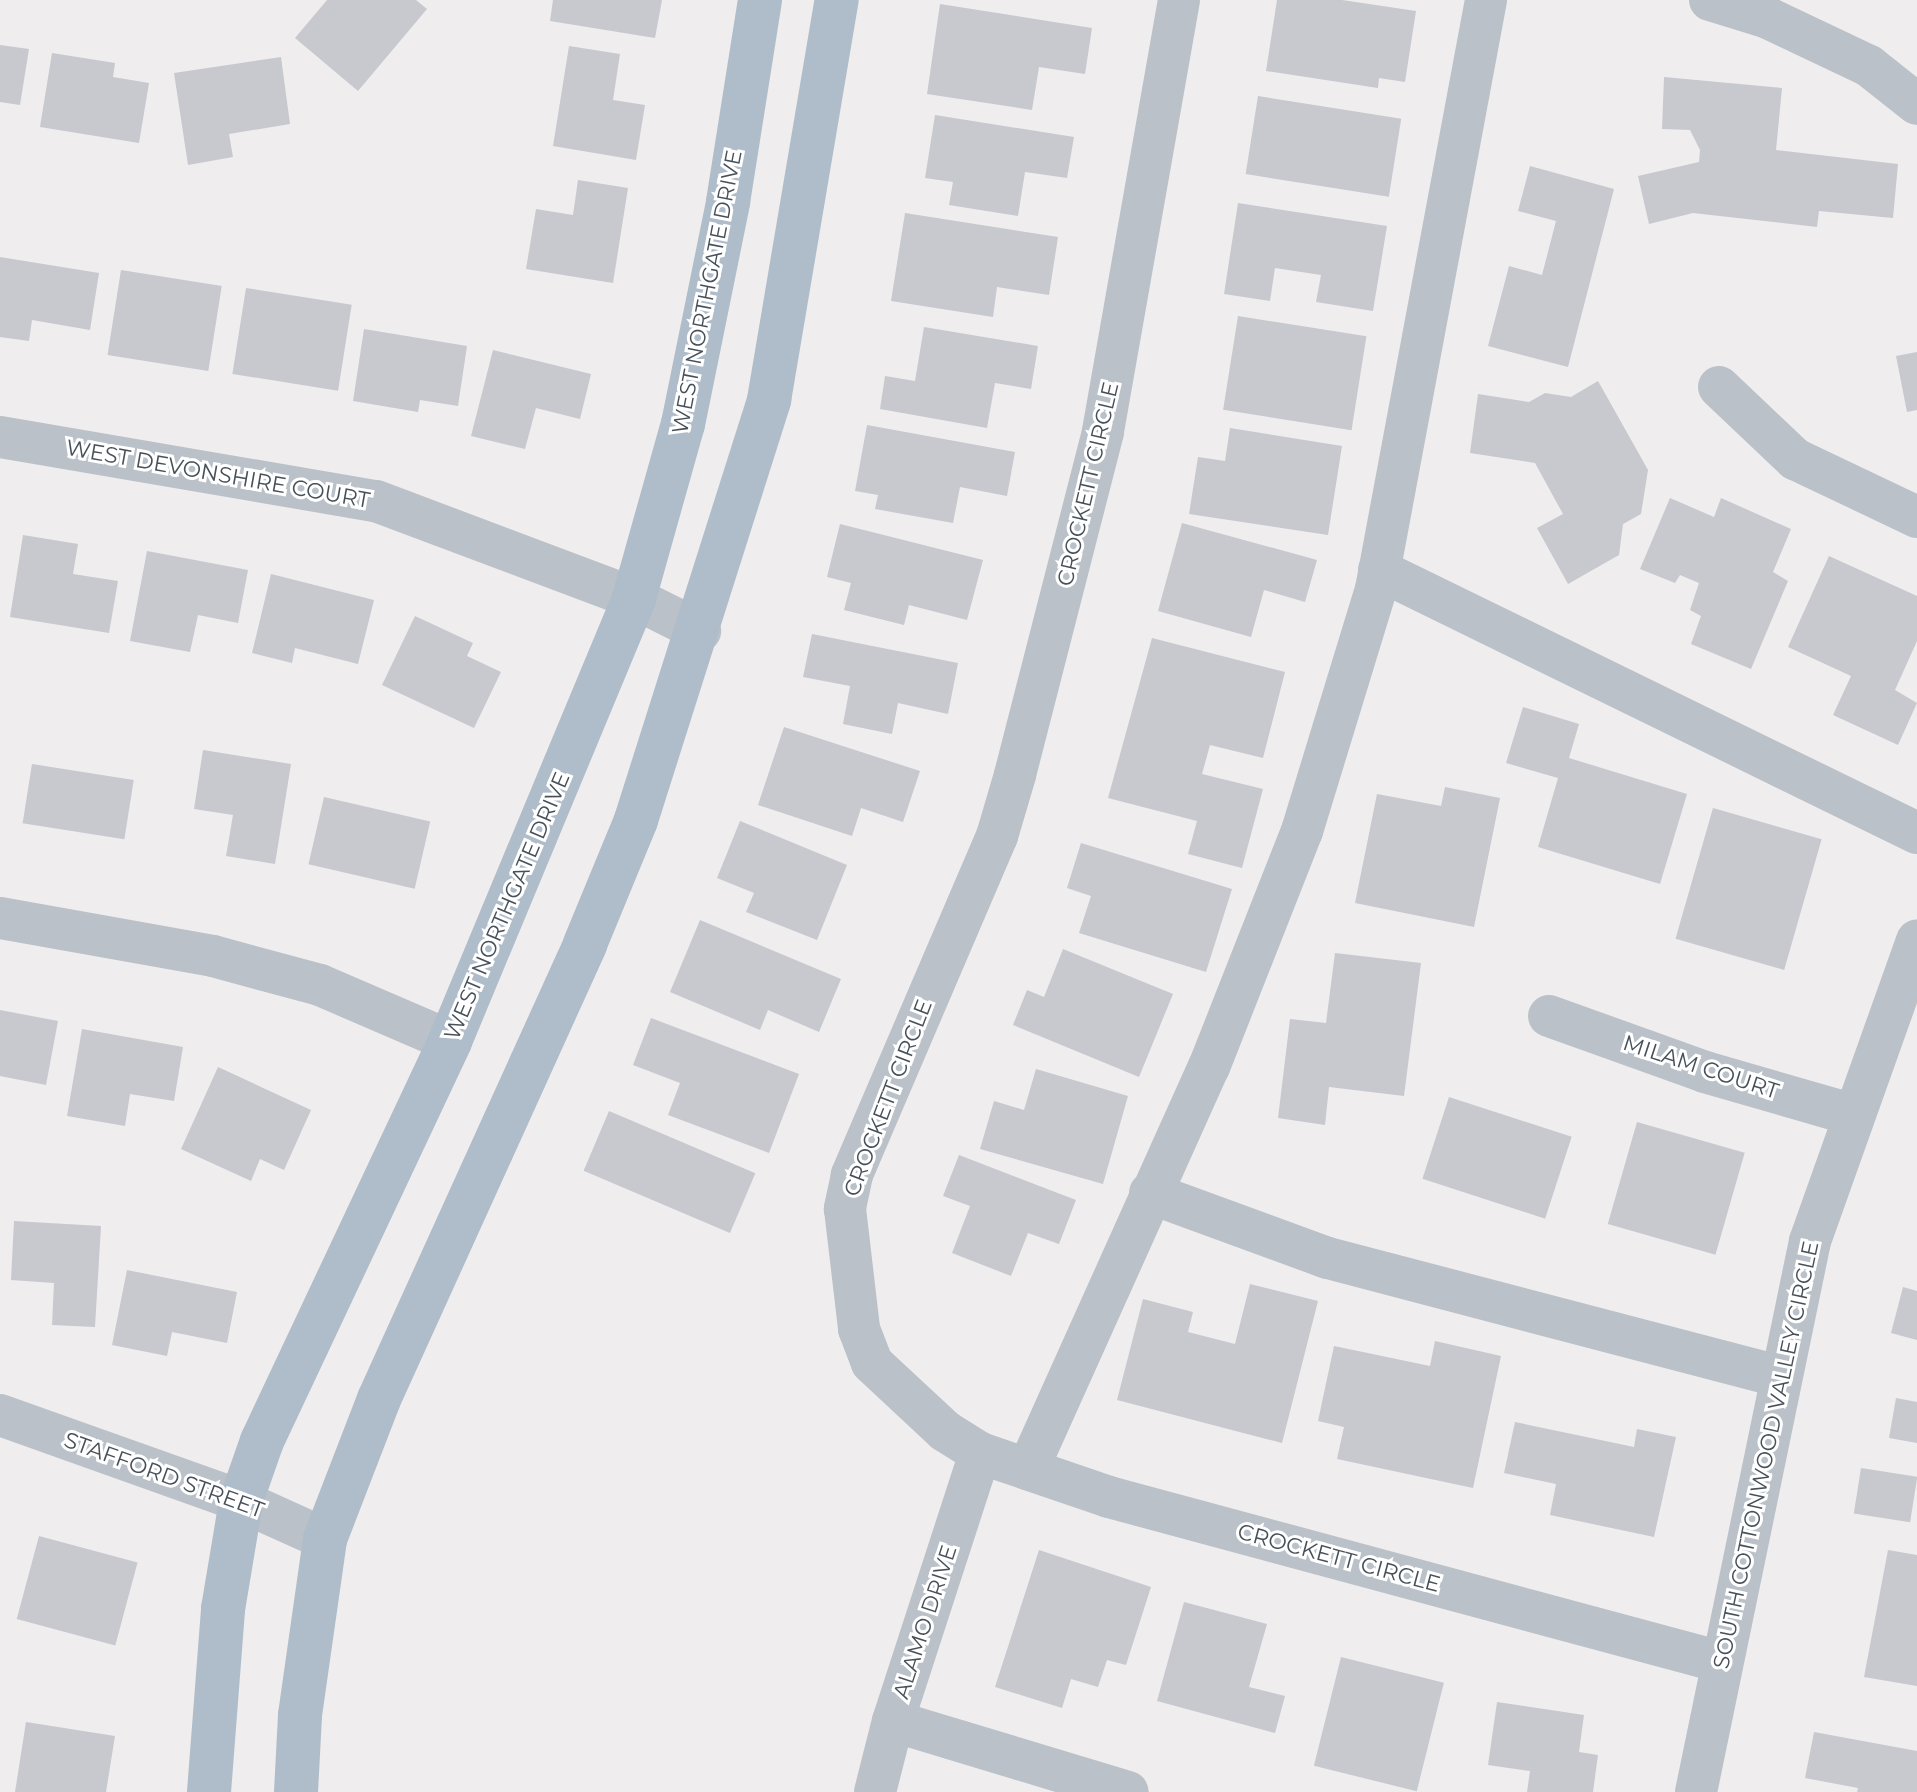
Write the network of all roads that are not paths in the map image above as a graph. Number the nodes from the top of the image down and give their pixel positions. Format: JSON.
{"nodes":[{"id":1,"x":760,"y":0,"type":"edge"},
{"id":2,"x":837,"y":0,"type":"edge"},
{"id":3,"x":1179,"y":0,"type":"edge"},
{"id":4,"x":1486,"y":0,"type":"edge"},
{"id":5,"x":1710,"y":0,"type":"edge"},
{"id":6,"x":1917,"y":104,"type":"edge"},
{"id":7,"x":1719,"y":387,"type":"dead end"},
{"id":8,"x":0,"y":437,"type":"edge"},
{"id":9,"x":1917,"y":517,"type":"edge"},
{"id":10,"x":1379,"y":570,"type":"junction"},
{"id":11,"x":634,"y":598,"type":"junction"},
{"id":12,"x":700,"y":631,"type":"junction"},
{"id":13,"x":1917,"y":833,"type":"edge"},
{"id":14,"x":0,"y":918,"type":"edge"},
{"id":15,"x":1917,"y":941,"type":"edge"},
{"id":16,"x":1549,"y":1016,"type":"dead end"},
{"id":17,"x":450,"y":1041,"type":"junction"},
{"id":18,"x":1854,"y":1115,"type":"junction"},
{"id":19,"x":1150,"y":1193,"type":"junction"},
{"id":20,"x":1778,"y":1376,"type":"junction"},
{"id":21,"x":0,"y":1415,"type":"edge"},
{"id":22,"x":980,"y":1453,"type":"junction"},
{"id":23,"x":1028,"y":1469,"type":"junction"},
{"id":24,"x":241,"y":1501,"type":"junction"},
{"id":25,"x":325,"y":1539,"type":"junction"},
{"id":26,"x":1721,"y":1662,"type":"junction"},
{"id":27,"x":893,"y":1721,"type":"junction"},
{"id":28,"x":209,"y":1792,"type":"edge"},
{"id":29,"x":296,"y":1792,"type":"edge"},
{"id":30,"x":875,"y":1792,"type":"edge"},
{"id":31,"x":1128,"y":1792,"type":"edge"},
{"id":32,"x":1696,"y":1792,"type":"edge"}],
"edges":[{"from":1,"to":11,"type":"main road","name":"WEST NORTHGATE DRIVE"},
{"from":2,"to":12,"type":"main road"},
{"from":3,"to":22,"type":"street","name":"CROCKETT CIRCLE"},
{"from":4,"to":10,"type":"street"},
{"from":5,"to":6,"type":"street"},
{"from":7,"to":9,"type":"street"},
{"from":8,"to":11,"type":"street","name":"WEST DEVONSHIRE COURT"},
{"from":10,"to":13,"type":"street"},
{"from":10,"to":19,"type":"street"},
{"from":11,"to":12,"type":"street","name":"WEST DEVONSHIRE COURT"},
{"from":11,"to":17,"type":"main road","name":"WEST NORTHGATE DRIVE"},
{"from":12,"to":25,"type":"main road"},
{"from":14,"to":17,"type":"street"},
{"from":15,"to":18,"type":"street","name":"SOUTH COTTONWOOD VALLEY CIRCLE"},
{"from":16,"to":18,"type":"street","name":"MILAM COURT"},
{"from":17,"to":24,"type":"main road","name":"WEST NORTHGATE DRIVE"},
{"from":18,"to":20,"type":"street","name":"SOUTH COTTONWOOD VALLEY CIRCLE"},
{"from":19,"to":20,"type":"street"},
{"from":19,"to":23,"type":"street"},
{"from":20,"to":26,"type":"street","name":"SOUTH COTTONWOOD VALLEY CIRCLE"},
{"from":21,"to":24,"type":"street","name":"STAFFORD STREET"},
{"from":22,"to":23,"type":"street","name":"CROCKETT CIRCLE"},
{"from":22,"to":27,"type":"street","name":"ALAMO DRIVE"},
{"from":23,"to":26,"type":"street","name":"CROCKETT CIRCLE"},
{"from":24,"to":25,"type":"street","name":"STAFFORD STREET"},
{"from":24,"to":28,"type":"main road","name":"WEST NORTHGATE DRIVE"},
{"from":25,"to":29,"type":"main road"},
{"from":26,"to":32,"type":"street","name":"SOUTH COTTONWOOD VALLEY CIRCLE"},
{"from":27,"to":30,"type":"street","name":"ALAMO DRIVE"},
{"from":27,"to":31,"type":"street"}]}
